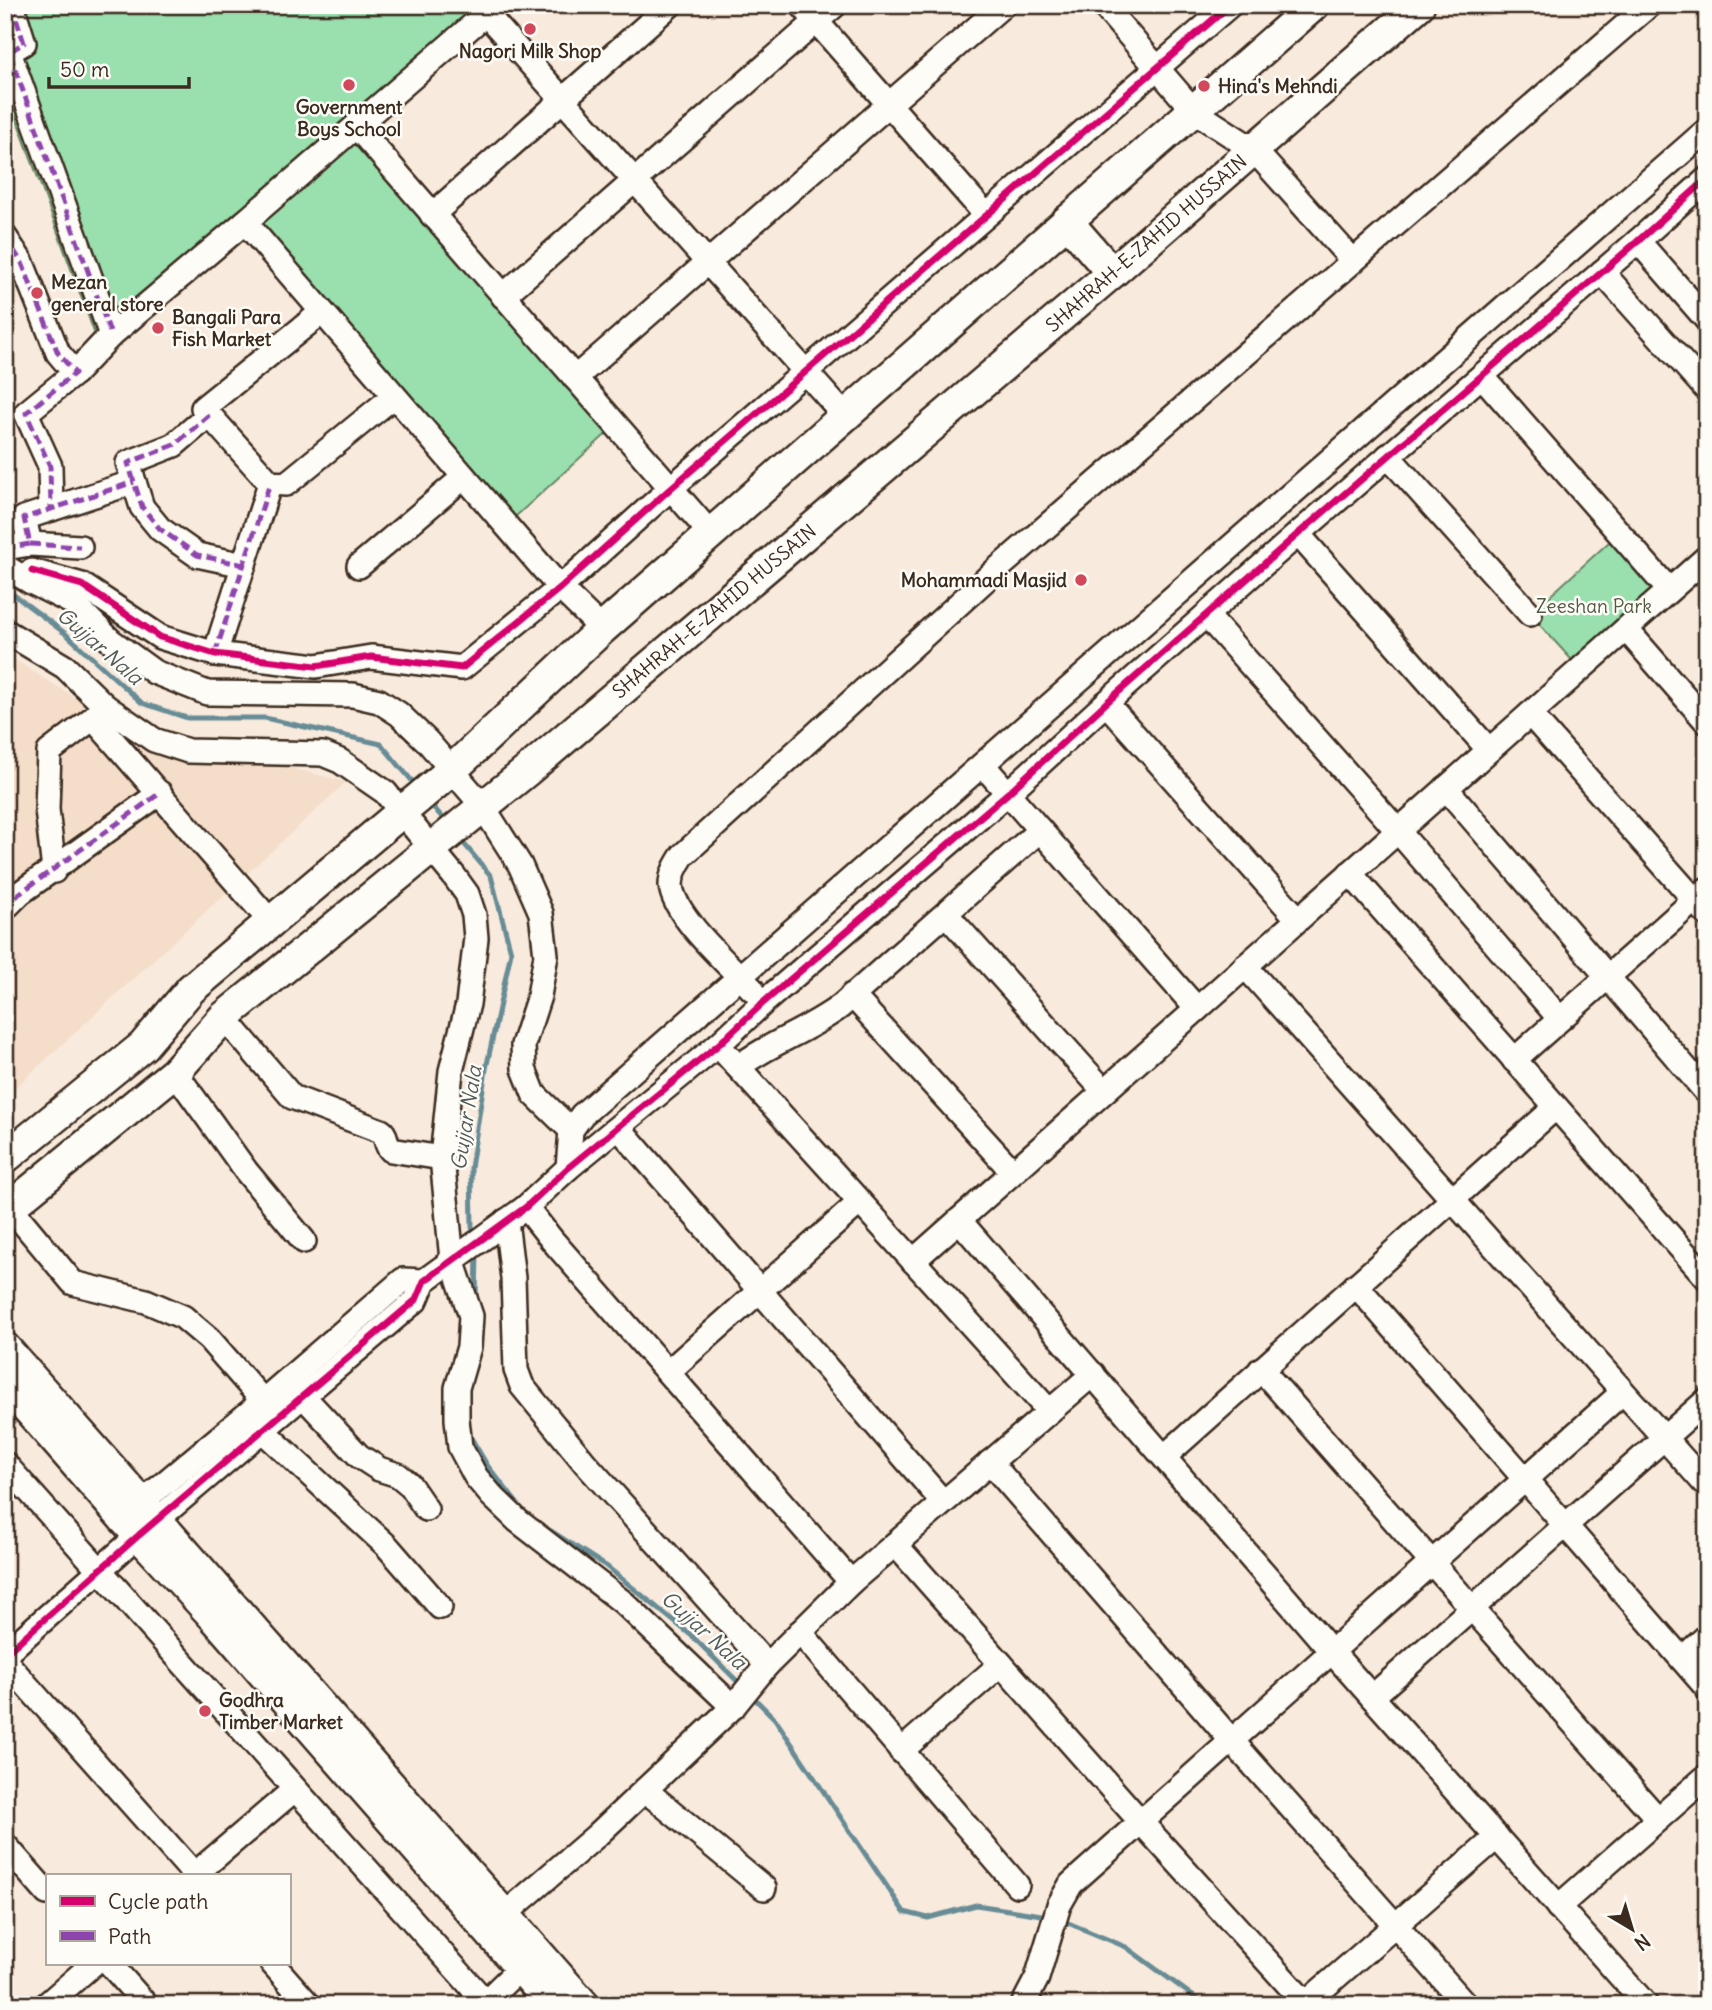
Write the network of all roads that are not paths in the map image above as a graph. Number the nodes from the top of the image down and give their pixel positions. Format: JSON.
{"nodes":[{"id":1,"x":12,"y":5,"type":"edge"},
{"id":2,"x":670,"y":5,"type":"edge"},
{"id":3,"x":835,"y":5,"type":"edge"},
{"id":4,"x":1003,"y":5,"type":"edge"},
{"id":5,"x":1103,"y":5,"type":"edge"},
{"id":6,"x":1230,"y":5,"type":"edge"},
{"id":7,"x":1314,"y":5,"type":"edge"},
{"id":8,"x":1419,"y":5,"type":"edge"},
{"id":9,"x":1649,"y":5,"type":"edge"},
{"id":10,"x":491,"y":10,"type":"edge"},
{"id":11,"x":809,"y":14,"type":"edge"},
{"id":12,"x":1156,"y":67,"type":"junction"},
{"id":13,"x":562,"y":100,"type":"junction"},
{"id":14,"x":889,"y":105,"type":"junction"},
{"id":15,"x":1194,"y":111,"type":"junction"},
{"id":16,"x":356,"y":126,"type":"junction"},
{"id":17,"x":1707,"y":130,"type":"edge"},
{"id":18,"x":1254,"y":150,"type":"junction"},
{"id":19,"x":1707,"y":179,"type":"edge"},
{"id":20,"x":635,"y":181,"type":"junction"},
{"id":21,"x":432,"y":215,"type":"junction"},
{"id":22,"x":986,"y":215,"type":"junction"},
{"id":23,"x":245,"y":222,"type":"junction"},
{"id":24,"x":1067,"y":222,"type":"junction"},
{"id":25,"x":5,"y":237,"type":"edge"},
{"id":26,"x":1638,"y":241,"type":"junction"},
{"id":27,"x":1353,"y":261,"type":"junction"},
{"id":28,"x":708,"y":262,"type":"junction"},
{"id":29,"x":1602,"y":272,"type":"junction"},
{"id":30,"x":1112,"y":273,"type":"junction"},
{"id":31,"x":503,"y":296,"type":"junction"},
{"id":32,"x":322,"y":312,"type":"junction"},
{"id":33,"x":1707,"y":320,"type":"edge"},
{"id":34,"x":111,"y":335,"type":"junction"},
{"id":35,"x":805,"y":372,"type":"junction"},
{"id":36,"x":75,"y":373,"type":"junction"},
{"id":37,"x":1482,"y":376,"type":"junction"},
{"id":38,"x":575,"y":378,"type":"junction"},
{"id":39,"x":1707,"y":390,"type":"edge"},
{"id":40,"x":394,"y":396,"type":"junction"},
{"id":41,"x":209,"y":415,"type":"junction"},
{"id":42,"x":845,"y":416,"type":"junction"},
{"id":43,"x":1388,"y":456,"type":"junction"},
{"id":44,"x":464,"y":477,"type":"junction"},
{"id":45,"x":134,"y":482,"type":"junction"},
{"id":46,"x":270,"y":483,"type":"junction"},
{"id":47,"x":671,"y":488,"type":"junction"},
{"id":48,"x":51,"y":509,"type":"junction"},
{"id":49,"x":711,"y":534,"type":"junction"},
{"id":50,"x":1298,"y":534,"type":"junction"},
{"id":51,"x":30,"y":544,"type":"junction"},
{"id":52,"x":80,"y":547,"type":"dead end"},
{"id":53,"x":5,"y":548,"type":"edge"},
{"id":54,"x":1707,"y":557,"type":"edge"},
{"id":55,"x":5,"y":565,"type":"edge"},
{"id":56,"x":244,"y":565,"type":"junction"},
{"id":57,"x":359,"y":566,"type":"dead end"},
{"id":58,"x":32,"y":571,"type":"dead end"},
{"id":59,"x":560,"y":588,"type":"junction"},
{"id":60,"x":1669,"y":590,"type":"junction"},
{"id":61,"x":1530,"y":614,"type":"dead end"},
{"id":62,"x":1207,"y":616,"type":"junction"},
{"id":63,"x":601,"y":629,"type":"junction"},
{"id":64,"x":1626,"y":629,"type":"junction"},
{"id":65,"x":5,"y":631,"type":"edge"},
{"id":66,"x":215,"y":654,"type":"junction"},
{"id":67,"x":1106,"y":703,"type":"junction"},
{"id":68,"x":99,"y":712,"type":"junction"},
{"id":69,"x":1530,"y":714,"type":"junction"},
{"id":70,"x":1707,"y":722,"type":"edge"},
{"id":71,"x":1489,"y":751,"type":"junction"},
{"id":72,"x":983,"y":765,"type":"junction"},
{"id":73,"x":447,"y":773,"type":"junction"},
{"id":74,"x":1446,"y":788,"type":"junction"},
{"id":75,"x":160,"y":793,"type":"junction"},
{"id":76,"x":1008,"y":793,"type":"junction"},
{"id":77,"x":407,"y":806,"type":"junction"},
{"id":78,"x":479,"y":808,"type":"junction"},
{"id":79,"x":1040,"y":830,"type":"junction"},
{"id":80,"x":1398,"y":831,"type":"junction"},
{"id":81,"x":437,"y":842,"type":"junction"},
{"id":82,"x":54,"y":871,"type":"junction"},
{"id":83,"x":1350,"y":873,"type":"junction"},
{"id":84,"x":1703,"y":901,"type":"edge"},
{"id":85,"x":5,"y":908,"type":"edge"},
{"id":86,"x":946,"y":914,"type":"junction"},
{"id":87,"x":1298,"y":919,"type":"junction"},
{"id":88,"x":271,"y":922,"type":"junction"},
{"id":89,"x":1245,"y":967,"type":"junction"},
{"id":90,"x":741,"y":978,"type":"junction"},
{"id":91,"x":1608,"y":978,"type":"junction"},
{"id":92,"x":852,"y":995,"type":"junction"},
{"id":93,"x":764,"y":1002,"type":"junction"},
{"id":94,"x":1198,"y":1009,"type":"junction"},
{"id":95,"x":224,"y":1017,"type":"junction"},
{"id":96,"x":1560,"y":1019,"type":"junction"},
{"id":97,"x":718,"y":1045,"type":"junction"},
{"id":98,"x":1514,"y":1060,"type":"junction"},
{"id":99,"x":738,"y":1067,"type":"junction"},
{"id":100,"x":175,"y":1072,"type":"junction"},
{"id":101,"x":1104,"y":1091,"type":"junction"},
{"id":102,"x":1707,"y":1093,"type":"edge"},
{"id":103,"x":1556,"y":1107,"type":"junction"},
{"id":104,"x":619,"y":1128,"type":"junction"},
{"id":105,"x":571,"y":1130,"type":"junction"},
{"id":106,"x":7,"y":1151,"type":"edge"},
{"id":107,"x":442,"y":1158,"type":"junction"},
{"id":108,"x":568,"y":1168,"type":"junction"},
{"id":109,"x":1013,"y":1172,"type":"junction"},
{"id":110,"x":1452,"y":1200,"type":"junction"},
{"id":111,"x":860,"y":1202,"type":"junction"},
{"id":112,"x":526,"y":1207,"type":"junction"},
{"id":113,"x":8,"y":1209,"type":"edge"},
{"id":114,"x":959,"y":1220,"type":"junction"},
{"id":115,"x":506,"y":1221,"type":"junction"},
{"id":116,"x":304,"y":1241,"type":"dead end"},
{"id":117,"x":459,"y":1255,"type":"junction"},
{"id":118,"x":913,"y":1261,"type":"junction"},
{"id":119,"x":1707,"y":1278,"type":"edge"},
{"id":120,"x":424,"y":1281,"type":"junction"},
{"id":121,"x":1356,"y":1285,"type":"junction"},
{"id":122,"x":760,"y":1290,"type":"junction"},
{"id":123,"x":5,"y":1348,"type":"edge"},
{"id":124,"x":1261,"y":1370,"type":"junction"},
{"id":125,"x":668,"y":1372,"type":"junction"},
{"id":126,"x":1093,"y":1374,"type":"junction"},
{"id":127,"x":5,"y":1383,"type":"edge"},
{"id":128,"x":1623,"y":1392,"type":"junction"},
{"id":129,"x":303,"y":1396,"type":"junction"},
{"id":130,"x":1707,"y":1400,"type":"edge"},
{"id":131,"x":263,"y":1401,"type":"junction"},
{"id":132,"x":1049,"y":1411,"type":"junction"},
{"id":133,"x":263,"y":1431,"type":"junction"},
{"id":134,"x":1664,"y":1438,"type":"junction"},
{"id":135,"x":1164,"y":1456,"type":"junction"},
{"id":136,"x":990,"y":1462,"type":"junction"},
{"id":137,"x":5,"y":1464,"type":"edge"},
{"id":138,"x":1526,"y":1478,"type":"junction"},
{"id":139,"x":1707,"y":1486,"type":"edge"},
{"id":140,"x":943,"y":1502,"type":"junction"},
{"id":141,"x":426,"y":1509,"type":"dead end"},
{"id":142,"x":140,"y":1519,"type":"junction"},
{"id":143,"x":1566,"y":1525,"type":"junction"},
{"id":144,"x":895,"y":1544,"type":"junction"},
{"id":145,"x":1432,"y":1562,"type":"junction"},
{"id":146,"x":99,"y":1571,"type":"junction"},
{"id":147,"x":851,"y":1582,"type":"junction"},
{"id":148,"x":440,"y":1607,"type":"dead end"},
{"id":149,"x":1472,"y":1608,"type":"junction"},
{"id":150,"x":800,"y":1633,"type":"junction"},
{"id":151,"x":1707,"y":1636,"type":"edge"},
{"id":152,"x":1332,"y":1651,"type":"junction"},
{"id":153,"x":5,"y":1654,"type":"edge"},
{"id":154,"x":1682,"y":1659,"type":"junction"},
{"id":155,"x":5,"y":1661,"type":"edge"},
{"id":156,"x":1001,"y":1664,"type":"junction"},
{"id":157,"x":763,"y":1672,"type":"junction"},
{"id":158,"x":1707,"y":1688,"type":"edge"},
{"id":159,"x":1372,"y":1697,"type":"junction"},
{"id":160,"x":738,"y":1702,"type":"junction"},
{"id":161,"x":1232,"y":1741,"type":"junction"},
{"id":162,"x":901,"y":1751,"type":"junction"},
{"id":163,"x":1707,"y":1776,"type":"edge"},
{"id":164,"x":294,"y":1790,"type":"junction"},
{"id":165,"x":645,"y":1790,"type":"junction"},
{"id":166,"x":1658,"y":1819,"type":"junction"},
{"id":167,"x":1141,"y":1822,"type":"junction"},
{"id":168,"x":1497,"y":1838,"type":"junction"},
{"id":169,"x":5,"y":1845,"type":"edge"},
{"id":170,"x":193,"y":1874,"type":"edge"},
{"id":171,"x":195,"y":1874,"type":"edge"},
{"id":172,"x":1017,"y":1885,"type":"dead end"},
{"id":173,"x":764,"y":1888,"type":"dead end"},
{"id":174,"x":46,"y":1892,"type":"edge"},
{"id":175,"x":1559,"y":1906,"type":"junction"},
{"id":176,"x":504,"y":1915,"type":"junction"},
{"id":177,"x":1395,"y":1925,"type":"junction"},
{"id":178,"x":92,"y":1965,"type":"edge"},
{"id":179,"x":111,"y":1965,"type":"edge"},
{"id":180,"x":274,"y":1965,"type":"edge"},
{"id":181,"x":520,"y":1968,"type":"junction"},
{"id":182,"x":485,"y":2004,"type":"edge"},
{"id":183,"x":1306,"y":2004,"type":"edge"},
{"id":184,"x":46,"y":2005,"type":"edge"},
{"id":185,"x":146,"y":2005,"type":"edge"},
{"id":186,"x":309,"y":2005,"type":"edge"},
{"id":187,"x":553,"y":2005,"type":"edge"},
{"id":188,"x":584,"y":2005,"type":"edge"},
{"id":189,"x":1023,"y":2005,"type":"edge"},
{"id":190,"x":1466,"y":2005,"type":"edge"},
{"id":191,"x":1646,"y":2005,"type":"edge"}],
"edges":[{"from":1,"to":34,"type":"street"},
{"from":2,"to":13,"type":"street"},
{"from":3,"to":11,"type":"street"},
{"from":4,"to":14,"type":"street"},
{"from":5,"to":12,"type":"street"},
{"from":6,"to":12,"type":"street"},
{"from":7,"to":15,"type":"main road"},
{"from":8,"to":18,"type":"main road","name":"SHAHRAH-E-ZAHID HUSSAIN"},
{"from":9,"to":27,"type":"street"},
{"from":10,"to":13,"type":"street"},
{"from":10,"to":16,"type":"street"},
{"from":11,"to":14,"type":"street"},
{"from":11,"to":20,"type":"street"},
{"from":12,"to":15,"type":"street"},
{"from":12,"to":22,"type":"street"},
{"from":13,"to":20,"type":"street"},
{"from":13,"to":21,"type":"street"},
{"from":14,"to":22,"type":"street"},
{"from":14,"to":28,"type":"street"},
{"from":15,"to":18,"type":"street"},
{"from":15,"to":24,"type":"main road"},
{"from":16,"to":21,"type":"street"},
{"from":16,"to":23,"type":"street"},
{"from":17,"to":72,"type":"street"},
{"from":18,"to":27,"type":"street"},
{"from":18,"to":30,"type":"main road","name":"SHAHRAH-E-ZAHID HUSSAIN"},
{"from":19,"to":26,"type":"street"},
{"from":20,"to":28,"type":"street"},
{"from":20,"to":31,"type":"street"},
{"from":21,"to":31,"type":"street"},
{"from":22,"to":35,"type":"street"},
{"from":23,"to":32,"type":"street"},
{"from":23,"to":34,"type":"street"},
{"from":24,"to":30,"type":"main road"},
{"from":24,"to":42,"type":"main road"},
{"from":25,"to":36,"type":"street"},
{"from":26,"to":29,"type":"street"},
{"from":26,"to":33,"type":"street"},
{"from":27,"to":90,"type":"street"},
{"from":28,"to":35,"type":"street"},
{"from":28,"to":38,"type":"street"},
{"from":29,"to":37,"type":"street"},
{"from":29,"to":39,"type":"street"},
{"from":30,"to":78,"type":"main road","name":"SHAHRAH-E-ZAHID HUSSAIN"},
{"from":31,"to":38,"type":"street"},
{"from":32,"to":40,"type":"street"},
{"from":32,"to":41,"type":"street"},
{"from":34,"to":36,"type":"street"},
{"from":35,"to":42,"type":"street"},
{"from":35,"to":47,"type":"street"},
{"from":36,"to":48,"type":"street"},
{"from":37,"to":43,"type":"street"},
{"from":37,"to":60,"type":"street"},
{"from":38,"to":47,"type":"street"},
{"from":40,"to":44,"type":"street"},
{"from":40,"to":46,"type":"street"},
{"from":41,"to":45,"type":"street"},
{"from":41,"to":46,"type":"street"},
{"from":42,"to":49,"type":"main road"},
{"from":43,"to":50,"type":"street"},
{"from":43,"to":61,"type":"street"},
{"from":44,"to":57,"type":"street"},
{"from":44,"to":59,"type":"street"},
{"from":45,"to":48,"type":"street"},
{"from":45,"to":56,"type":"street"},
{"from":46,"to":56,"type":"street"},
{"from":47,"to":49,"type":"street"},
{"from":47,"to":59,"type":"street"},
{"from":48,"to":51,"type":"street"},
{"from":49,"to":63,"type":"main road"},
{"from":50,"to":62,"type":"street"},
{"from":50,"to":71,"type":"street"},
{"from":51,"to":52,"type":"street"},
{"from":51,"to":53,"type":"street"},
{"from":54,"to":60,"type":"street"},
{"from":55,"to":73,"type":"street"},
{"from":56,"to":66,"type":"street"},
{"from":58,"to":66,"type":"street"},
{"from":59,"to":63,"type":"street"},
{"from":59,"to":66,"type":"street"},
{"from":60,"to":64,"type":"street"},
{"from":62,"to":67,"type":"street"},
{"from":62,"to":80,"type":"street"},
{"from":63,"to":73,"type":"main road"},
{"from":64,"to":69,"type":"street"},
{"from":64,"to":70,"type":"street"},
{"from":65,"to":68,"type":"street"},
{"from":67,"to":76,"type":"street"},
{"from":67,"to":87,"type":"street"},
{"from":68,"to":75,"type":"street"},
{"from":68,"to":77,"type":"street"},
{"from":68,"to":82,"type":"street"},
{"from":69,"to":71,"type":"street"},
{"from":69,"to":84,"type":"street"},
{"from":71,"to":74,"type":"street"},
{"from":72,"to":76,"type":"street"},
{"from":72,"to":90,"type":"street"},
{"from":73,"to":77,"type":"main road"},
{"from":73,"to":78,"type":"street"},
{"from":74,"to":80,"type":"street"},
{"from":74,"to":91,"type":"street"},
{"from":75,"to":82,"type":"street"},
{"from":75,"to":88,"type":"street"},
{"from":76,"to":79,"type":"street"},
{"from":76,"to":93,"type":"street"},
{"from":77,"to":81,"type":"street"},
{"from":77,"to":88,"type":"main road"},
{"from":78,"to":81,"type":"main road","name":"SHAHRAH-E-ZAHID HUSSAIN"},
{"from":78,"to":105,"type":"street"},
{"from":79,"to":86,"type":"street"},
{"from":79,"to":94,"type":"street"},
{"from":80,"to":83,"type":"street"},
{"from":80,"to":96,"type":"street"},
{"from":81,"to":95,"type":"main road","name":"SHAHRAH-E-ZAHID HUSSAIN"},
{"from":81,"to":107,"type":"street"},
{"from":82,"to":85,"type":"street"},
{"from":83,"to":87,"type":"street"},
{"from":83,"to":98,"type":"street"},
{"from":84,"to":91,"type":"street"},
{"from":86,"to":92,"type":"street"},
{"from":86,"to":101,"type":"street"},
{"from":87,"to":89,"type":"street"},
{"from":88,"to":106,"type":"main road"},
{"from":89,"to":94,"type":"street"},
{"from":89,"to":110,"type":"street"},
{"from":90,"to":93,"type":"street"},
{"from":90,"to":105,"type":"street"},
{"from":91,"to":96,"type":"street"},
{"from":91,"to":102,"type":"street"},
{"from":92,"to":99,"type":"street"},
{"from":92,"to":109,"type":"street"},
{"from":93,"to":97,"type":"street"},
{"from":94,"to":101,"type":"street"},
{"from":95,"to":100,"type":"main road","name":"SHAHRAH-E-ZAHID HUSSAIN"},
{"from":95,"to":107,"type":"street"},
{"from":96,"to":98,"type":"street"},
{"from":97,"to":99,"type":"street"},
{"from":97,"to":104,"type":"street"},
{"from":98,"to":103,"type":"street"},
{"from":99,"to":111,"type":"street"},
{"from":100,"to":113,"type":"main road","name":"SHAHRAH-E-ZAHID HUSSAIN"},
{"from":100,"to":116,"type":"street"},
{"from":101,"to":109,"type":"street"},
{"from":103,"to":110,"type":"street"},
{"from":103,"to":119,"type":"street"},
{"from":104,"to":108,"type":"street"},
{"from":104,"to":122,"type":"street"},
{"from":105,"to":108,"type":"street"},
{"from":107,"to":117,"type":"street"},
{"from":108,"to":112,"type":"street"},
{"from":109,"to":114,"type":"street"},
{"from":110,"to":121,"type":"street"},
{"from":110,"to":128,"type":"street"},
{"from":111,"to":118,"type":"street"},
{"from":111,"to":122,"type":"street"},
{"from":112,"to":115,"type":"street"},
{"from":112,"to":125,"type":"street"},
{"from":113,"to":131,"type":"street"},
{"from":114,"to":118,"type":"street"},
{"from":114,"to":126,"type":"street"},
{"from":115,"to":117,"type":"street"},
{"from":115,"to":157,"type":"street"},
{"from":117,"to":120,"type":"street"},
{"from":117,"to":160,"type":"street"},
{"from":118,"to":132,"type":"street"},
{"from":120,"to":129,"type":"street"},
{"from":120,"to":131,"type":"street"},
{"from":121,"to":124,"type":"street"},
{"from":121,"to":138,"type":"street"},
{"from":122,"to":125,"type":"street"},
{"from":122,"to":140,"type":"street"},
{"from":123,"to":142,"type":"main road"},
{"from":124,"to":135,"type":"street"},
{"from":124,"to":145,"type":"street"},
{"from":125,"to":147,"type":"street"},
{"from":126,"to":132,"type":"street"},
{"from":126,"to":135,"type":"street"},
{"from":127,"to":142,"type":"main road"},
{"from":128,"to":134,"type":"street"},
{"from":128,"to":138,"type":"street"},
{"from":129,"to":133,"type":"street"},
{"from":129,"to":141,"type":"street"},
{"from":130,"to":134,"type":"street"},
{"from":131,"to":142,"type":"street"},
{"from":132,"to":136,"type":"street"},
{"from":133,"to":142,"type":"street"},
{"from":133,"to":148,"type":"street"},
{"from":134,"to":139,"type":"street"},
{"from":134,"to":143,"type":"street"},
{"from":135,"to":152,"type":"street"},
{"from":136,"to":140,"type":"street"},
{"from":136,"to":161,"type":"street"},
{"from":137,"to":146,"type":"street"},
{"from":138,"to":143,"type":"street"},
{"from":138,"to":145,"type":"street"},
{"from":140,"to":144,"type":"street"},
{"from":142,"to":146,"type":"street"},
{"from":142,"to":176,"type":"main road"},
{"from":142,"to":181,"type":"main road"},
{"from":143,"to":149,"type":"street"},
{"from":143,"to":154,"type":"street"},
{"from":144,"to":147,"type":"street"},
{"from":144,"to":156,"type":"street"},
{"from":145,"to":149,"type":"street"},
{"from":145,"to":152,"type":"street"},
{"from":146,"to":153,"type":"street"},
{"from":146,"to":164,"type":"street"},
{"from":147,"to":150,"type":"street"},
{"from":149,"to":159,"type":"street"},
{"from":149,"to":166,"type":"street"},
{"from":150,"to":157,"type":"street"},
{"from":150,"to":162,"type":"street"},
{"from":151,"to":154,"type":"street"},
{"from":152,"to":159,"type":"street"},
{"from":152,"to":161,"type":"street"},
{"from":154,"to":158,"type":"street"},
{"from":155,"to":170,"type":"street"},
{"from":156,"to":162,"type":"street"},
{"from":156,"to":167,"type":"street"},
{"from":157,"to":160,"type":"street"},
{"from":159,"to":168,"type":"street"},
{"from":160,"to":165,"type":"street"},
{"from":161,"to":167,"type":"street"},
{"from":161,"to":177,"type":"street"},
{"from":162,"to":172,"type":"street"},
{"from":163,"to":166,"type":"street"},
{"from":164,"to":171,"type":"street"},
{"from":164,"to":182,"type":"street"},
{"from":165,"to":173,"type":"street"},
{"from":165,"to":176,"type":"street"},
{"from":166,"to":175,"type":"street"},
{"from":167,"to":183,"type":"street"},
{"from":167,"to":189,"type":"street"},
{"from":168,"to":175,"type":"street"},
{"from":168,"to":177,"type":"street"},
{"from":169,"to":174,"type":"street"},
{"from":175,"to":191,"type":"street"},
{"from":176,"to":188,"type":"main road"},
{"from":177,"to":183,"type":"street"},
{"from":177,"to":190,"type":"street"},
{"from":178,"to":184,"type":"street"},
{"from":179,"to":185,"type":"street"},
{"from":180,"to":186,"type":"street"},
{"from":181,"to":182,"type":"street"},
{"from":181,"to":187,"type":"main road"}]}
